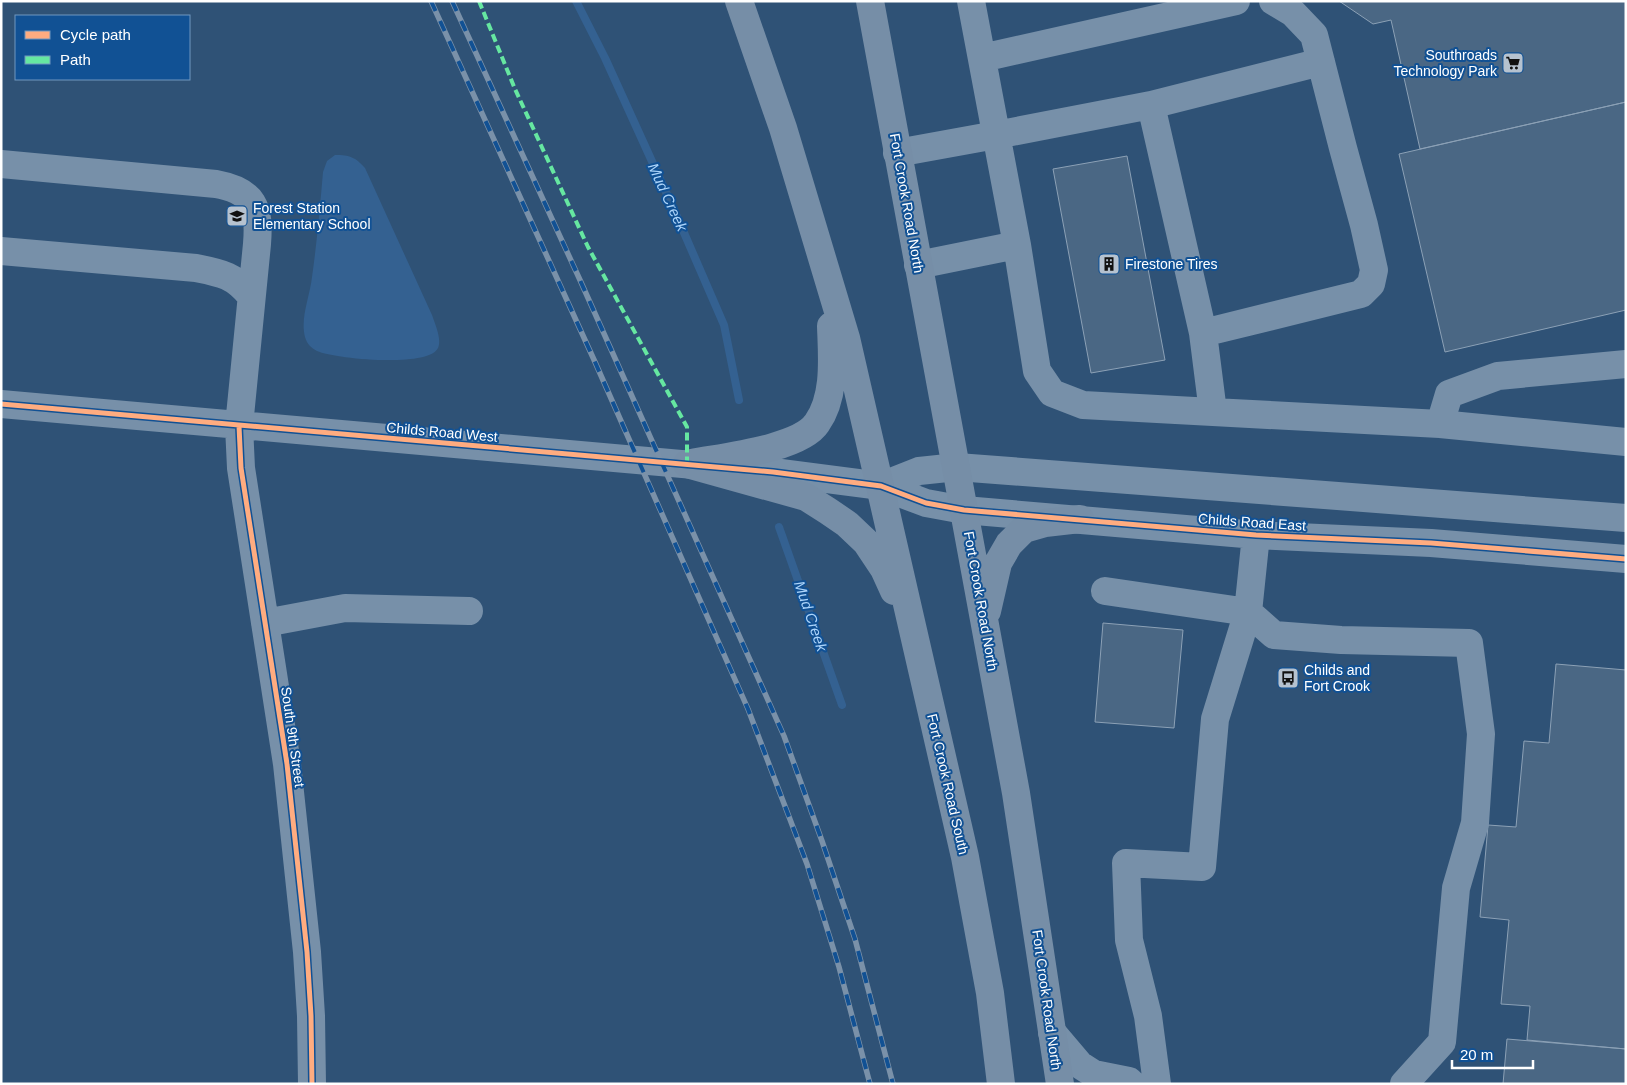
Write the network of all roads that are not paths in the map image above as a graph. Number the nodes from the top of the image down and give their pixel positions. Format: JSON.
{"nodes":[{"id":1,"x":739,"y":1,"type":"edge"},
{"id":2,"x":870,"y":1,"type":"edge"},
{"id":3,"x":971,"y":1,"type":"edge"},
{"id":4,"x":1236,"y":1,"type":"edge"},
{"id":5,"x":1273,"y":1,"type":"edge"},
{"id":6,"x":982,"y":58,"type":"junction"},
{"id":7,"x":1321,"y":62,"type":"junction"},
{"id":8,"x":1151,"y":105,"type":"junction"},
{"id":9,"x":996,"y":136,"type":"junction"},
{"id":10,"x":897,"y":153,"type":"junction"},
{"id":11,"x":1,"y":164,"type":"edge"},
{"id":12,"x":1016,"y":245,"type":"junction"},
{"id":13,"x":1,"y":252,"type":"edge"},
{"id":14,"x":918,"y":265,"type":"junction"},
{"id":15,"x":829,"y":279,"type":"junction"},
{"id":16,"x":251,"y":296,"type":"junction"},
{"id":17,"x":1203,"y":333,"type":"junction"},
{"id":18,"x":1626,"y":364,"type":"edge"},
{"id":19,"x":1,"y":404,"type":"edge"},
{"id":20,"x":1213,"y":412,"type":"junction"},
{"id":21,"x":1440,"y":424,"type":"junction"},
{"id":22,"x":239,"y":426,"type":"junction"},
{"id":23,"x":1626,"y":442,"type":"edge"},
{"id":24,"x":687,"y":464,"type":"junction"},
{"id":25,"x":957,"y":467,"type":"junction"},
{"id":26,"x":880,"y":486,"type":"junction"},
{"id":27,"x":964,"y":510,"type":"junction"},
{"id":28,"x":1626,"y":518,"type":"edge"},
{"id":29,"x":1080,"y":519,"type":"junction"},
{"id":30,"x":1256,"y":535,"type":"junction"},
{"id":31,"x":1626,"y":559,"type":"edge"},
{"id":32,"x":1105,"y":591,"type":"dead end"},
{"id":33,"x":469,"y":611,"type":"dead end"},
{"id":34,"x":1248,"y":612,"type":"junction"},
{"id":35,"x":984,"y":620,"type":"junction"},
{"id":36,"x":265,"y":623,"type":"junction"},
{"id":37,"x":913,"y":631,"type":"junction"},
{"id":38,"x":1052,"y":1032,"type":"junction"},
{"id":39,"x":312,"y":1084,"type":"edge"},
{"id":40,"x":1001,"y":1084,"type":"edge"},
{"id":41,"x":1060,"y":1084,"type":"edge"},
{"id":42,"x":1132,"y":1084,"type":"edge"},
{"id":43,"x":1157,"y":1084,"type":"edge"},
{"id":44,"x":1404,"y":1084,"type":"edge"}],
"edges":[{"from":1,"to":15,"type":"main road"},
{"from":2,"to":10,"type":"main road","name":"Fort Crook Road North"},
{"from":3,"to":6,"type":"street"},
{"from":4,"to":6,"type":"street"},
{"from":5,"to":7,"type":"street"},
{"from":6,"to":9,"type":"street"},
{"from":7,"to":8,"type":"street"},
{"from":7,"to":17,"type":"street"},
{"from":8,"to":9,"type":"street"},
{"from":8,"to":17,"type":"street"},
{"from":9,"to":10,"type":"street"},
{"from":9,"to":12,"type":"street"},
{"from":10,"to":14,"type":"main road","name":"Fort Crook Road North"},
{"from":11,"to":16,"type":"street","name":"South 9th Street"},
{"from":12,"to":14,"type":"street"},
{"from":12,"to":20,"type":"street"},
{"from":13,"to":16,"type":"street"},
{"from":14,"to":25,"type":"main road","name":"Fort Crook Road North"},
{"from":15,"to":24,"type":"main road"},
{"from":15,"to":26,"type":"main road"},
{"from":16,"to":22,"type":"street","name":"South 9th Street"},
{"from":17,"to":20,"type":"street"},
{"from":18,"to":21,"type":"street"},
{"from":19,"to":22,"type":"street","name":"Childs Road West"},
{"from":20,"to":21,"type":"street"},
{"from":21,"to":23,"type":"street"},
{"from":22,"to":24,"type":"street","name":"Childs Road West"},
{"from":22,"to":36,"type":"street","name":"South 9th Street"},
{"from":24,"to":26,"type":"street","name":"Childs Road West"},
{"from":24,"to":37,"type":"main road"},
{"from":25,"to":26,"type":"street"},
{"from":25,"to":27,"type":"main road","name":"Fort Crook Road North"},
{"from":25,"to":28,"type":"street"},
{"from":26,"to":27,"type":"street","name":"Childs Road East"},
{"from":26,"to":37,"type":"main road","name":"Fort Crook Road South"},
{"from":27,"to":29,"type":"street","name":"Childs Road East"},
{"from":27,"to":35,"type":"main road","name":"Fort Crook Road North"},
{"from":29,"to":30,"type":"street","name":"Childs Road East"},
{"from":29,"to":35,"type":"main road"},
{"from":30,"to":31,"type":"street","name":"Childs Road East"},
{"from":30,"to":34,"type":"street"},
{"from":32,"to":34,"type":"street"},
{"from":33,"to":36,"type":"street"},
{"from":34,"to":43,"type":"street"},
{"from":34,"to":44,"type":"street"},
{"from":35,"to":38,"type":"main road","name":"Fort Crook Road North"},
{"from":36,"to":39,"type":"street","name":"South 9th Street"},
{"from":37,"to":40,"type":"main road","name":"Fort Crook Road South"},
{"from":38,"to":41,"type":"main road","name":"Fort Crook Road North"},
{"from":38,"to":42,"type":"street"}]}
